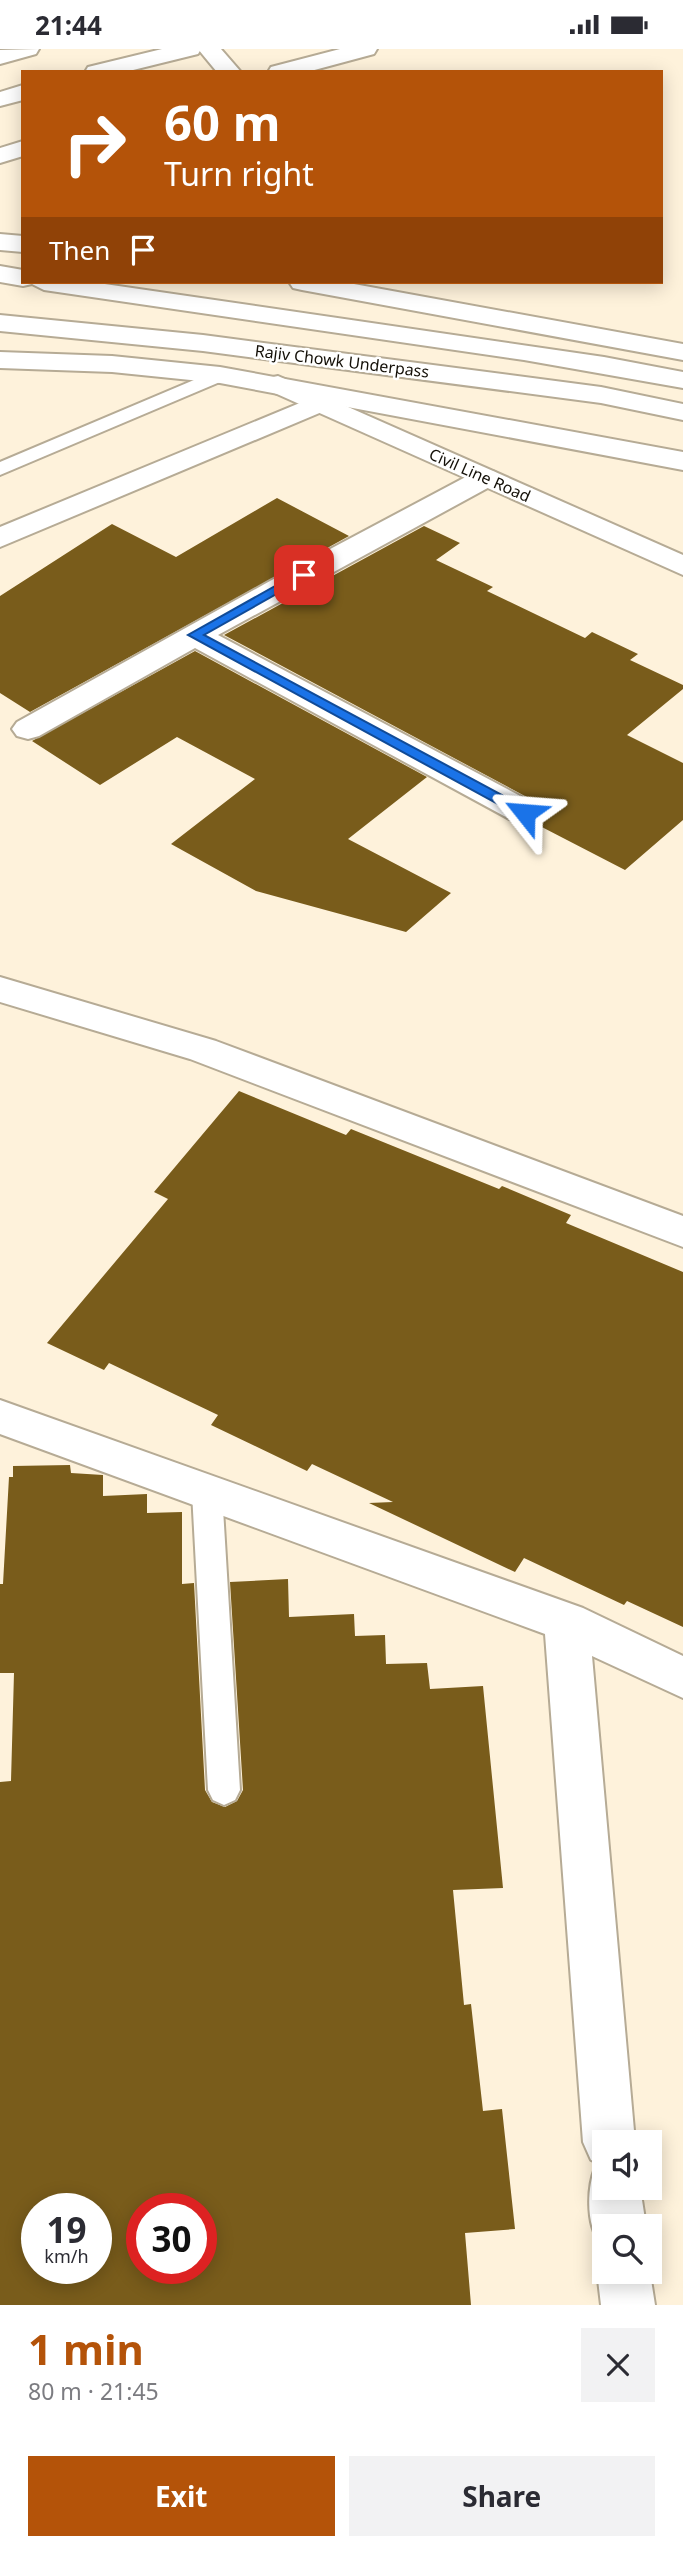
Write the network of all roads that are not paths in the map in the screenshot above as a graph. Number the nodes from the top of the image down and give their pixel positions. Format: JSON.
{"nodes":[{"id":1,"x":28,"y":49,"type":"edge"},
{"id":2,"x":190,"y":49,"type":"edge"},
{"id":3,"x":209,"y":49,"type":"edge"},
{"id":4,"x":366,"y":49,"type":"edge"},
{"id":5,"x":0,"y":57,"type":"edge"},
{"id":6,"x":305,"y":67,"type":"edge"},
{"id":7,"x":104,"y":70,"type":"edge"},
{"id":8,"x":228,"y":70,"type":"edge"},
{"id":9,"x":21,"y":93,"type":"edge"},
{"id":10,"x":0,"y":99,"type":"edge"},
{"id":11,"x":0,"y":131,"type":"edge"},
{"id":12,"x":21,"y":136,"type":"edge"},
{"id":13,"x":21,"y":149,"type":"edge"},
{"id":14,"x":0,"y":156,"type":"edge"},
{"id":15,"x":0,"y":242,"type":"edge"},
{"id":16,"x":21,"y":244,"type":"edge"},
{"id":17,"x":0,"y":274,"type":"edge"},
{"id":18,"x":21,"y":278,"type":"edge"},
{"id":19,"x":56,"y":284,"type":"edge"},
{"id":20,"x":314,"y":284,"type":"edge"},
{"id":21,"x":383,"y":284,"type":"edge"},
{"id":22,"x":441,"y":306,"type":"junction"},
{"id":23,"x":0,"y":323,"type":"edge"},
{"id":24,"x":683,"y":352,"type":"edge"},
{"id":25,"x":0,"y":360,"type":"edge"},
{"id":26,"x":220,"y":375,"type":"junction"},
{"id":27,"x":683,"y":380,"type":"edge"},
{"id":28,"x":278,"y":384,"type":"junction"},
{"id":29,"x":319,"y":403,"type":"junction"},
{"id":30,"x":683,"y":412,"type":"edge"},
{"id":31,"x":683,"y":461,"type":"edge"},
{"id":32,"x":0,"y":469,"type":"edge"},
{"id":33,"x":485,"y":478,"type":"junction"},
{"id":34,"x":0,"y":538,"type":"edge"},
{"id":35,"x":683,"y":566,"type":"edge"},
{"id":36,"x":194,"y":635,"type":"junction"},
{"id":37,"x":28,"y":729,"type":"dead end"},
{"id":38,"x":525,"y":813,"type":"dead end"},
{"id":39,"x":0,"y":989,"type":"edge"},
{"id":40,"x":683,"y":1232,"type":"edge"},
{"id":41,"x":0,"y":1417,"type":"edge"},
{"id":42,"x":207,"y":1492,"type":"junction"},
{"id":43,"x":567,"y":1622,"type":"junction"},
{"id":44,"x":683,"y":1678,"type":"edge"},
{"id":45,"x":224,"y":1790,"type":"dead end"},
{"id":46,"x":608,"y":2130,"type":"edge"},
{"id":47,"x":626,"y":2284,"type":"edge"},
{"id":48,"x":628,"y":2305,"type":"edge"}],
"edges":[{"from":1,"to":5,"type":"main road"},
{"from":2,"to":7,"type":"main road"},
{"from":3,"to":8,"type":"main road"},
{"from":4,"to":6,"type":"main road"},
{"from":9,"to":10,"type":"main road"},
{"from":11,"to":12,"type":"main road"},
{"from":13,"to":14,"type":"main road"},
{"from":15,"to":16,"type":"main road"},
{"from":17,"to":18,"type":"main road"},
{"from":19,"to":27,"type":"main road","name":"Rajiv Chowk Underpass"},
{"from":20,"to":22,"type":"main road"},
{"from":21,"to":22,"type":"main road"},
{"from":22,"to":24,"type":"main road"},
{"from":23,"to":30,"type":"main road","name":"Rajiv Chowk Underpass"},
{"from":25,"to":26,"type":"main road"},
{"from":26,"to":28,"type":"main road"},
{"from":26,"to":32,"type":"lane"},
{"from":28,"to":29,"type":"main road","name":"Civil Line Road"},
{"from":28,"to":31,"type":"main road"},
{"from":29,"to":33,"type":"main road","name":"Civil Line Road"},
{"from":29,"to":34,"type":"main road"},
{"from":33,"to":35,"type":"main road","name":"Civil Line Road"},
{"from":33,"to":36,"type":"main road"},
{"from":36,"to":37,"type":"main road"},
{"from":36,"to":38,"type":"main road"},
{"from":39,"to":40,"type":"main road"},
{"from":41,"to":42,"type":"main road"},
{"from":42,"to":43,"type":"main road"},
{"from":42,"to":45,"type":"lane"},
{"from":43,"to":44,"type":"main road"},
{"from":43,"to":46,"type":"main road"},
{"from":47,"to":48,"type":"main road"}]}
